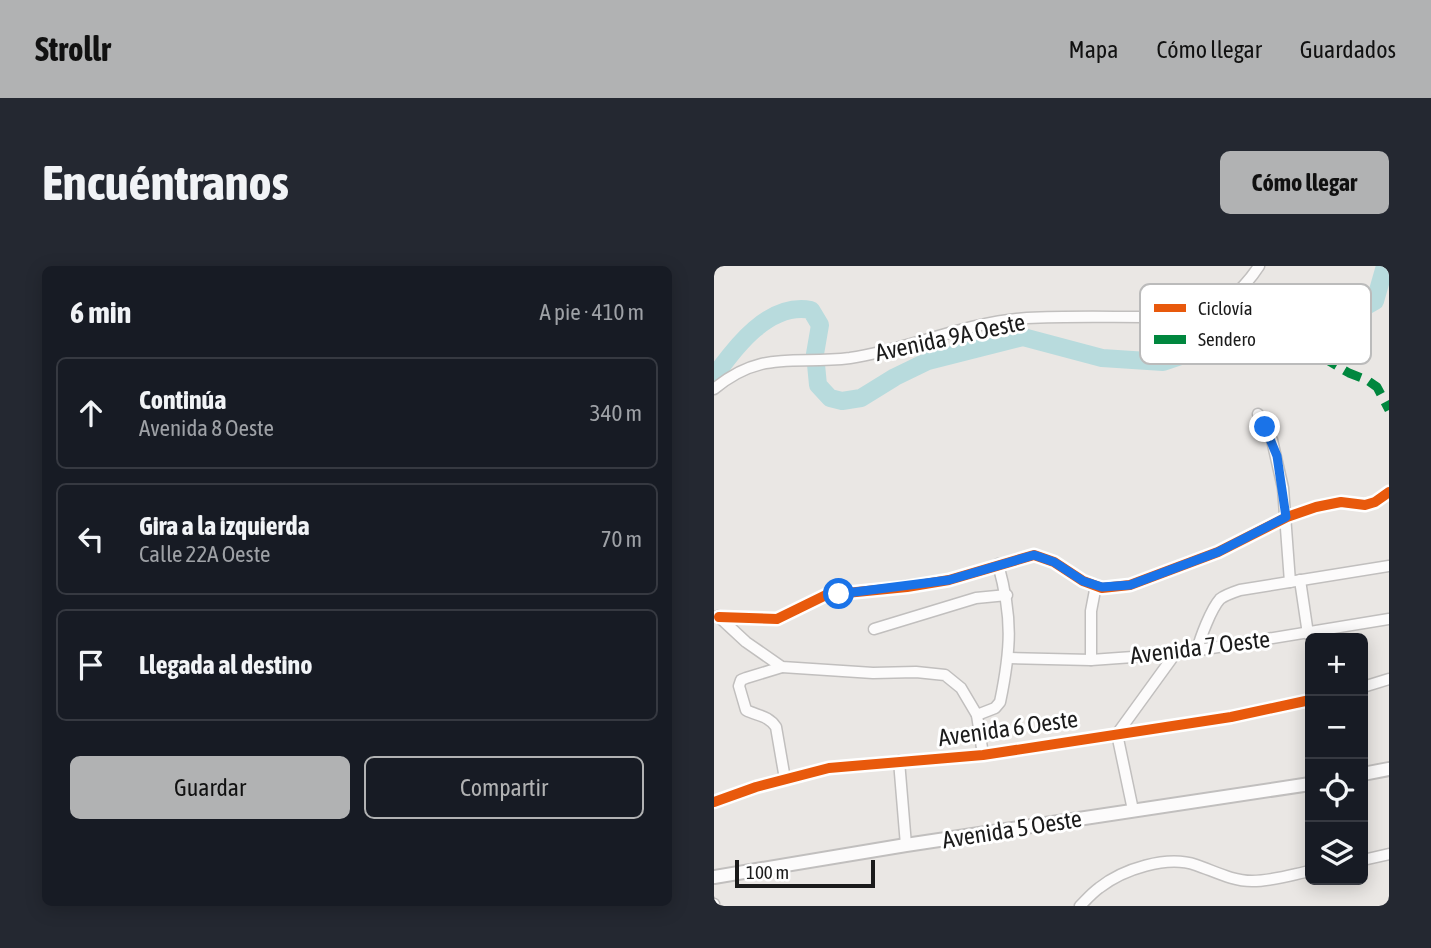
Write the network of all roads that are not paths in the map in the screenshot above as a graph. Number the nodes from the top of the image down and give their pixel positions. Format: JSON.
{"nodes":[{"id":1,"x":1259,"y":266,"type":"edge"},
{"id":2,"x":1246,"y":284,"type":"edge"},
{"id":3,"x":1140,"y":316,"type":"edge"},
{"id":4,"x":714,"y":390,"type":"edge"},
{"id":5,"x":1258,"y":414,"type":"dead end"},
{"id":6,"x":1389,"y":492,"type":"edge"},
{"id":7,"x":1286,"y":517,"type":"junction"},
{"id":8,"x":998,"y":564,"type":"junction"},
{"id":9,"x":1389,"y":566,"type":"edge"},
{"id":10,"x":1295,"y":581,"type":"junction"},
{"id":11,"x":1096,"y":585,"type":"junction"},
{"id":12,"x":1007,"y":595,"type":"junction"},
{"id":13,"x":717,"y":615,"type":"edge"},
{"id":14,"x":1389,"y":619,"type":"edge"},
{"id":15,"x":874,"y":629,"type":"dead end"},
{"id":16,"x":1308,"y":633,"type":"edge"},
{"id":17,"x":1313,"y":633,"type":"edge"},
{"id":18,"x":1305,"y":634,"type":"edge"},
{"id":19,"x":1197,"y":651,"type":"junction"},
{"id":20,"x":1175,"y":654,"type":"junction"},
{"id":21,"x":1009,"y":658,"type":"junction"},
{"id":22,"x":1091,"y":660,"type":"junction"},
{"id":23,"x":782,"y":667,"type":"junction"},
{"id":24,"x":1389,"y":679,"type":"edge"},
{"id":25,"x":1368,"y":685,"type":"edge"},
{"id":26,"x":1305,"y":701,"type":"edge"},
{"id":27,"x":977,"y":715,"type":"junction"},
{"id":28,"x":1117,"y":734,"type":"junction"},
{"id":29,"x":983,"y":755,"type":"junction"},
{"id":30,"x":899,"y":761,"type":"junction"},
{"id":31,"x":1389,"y":770,"type":"edge"},
{"id":32,"x":1368,"y":773,"type":"edge"},
{"id":33,"x":785,"y":779,"type":"junction"},
{"id":34,"x":1305,"y":785,"type":"edge"},
{"id":35,"x":714,"y":802,"type":"edge"},
{"id":36,"x":1133,"y":810,"type":"junction"},
{"id":37,"x":906,"y":845,"type":"junction"},
{"id":38,"x":1389,"y":854,"type":"edge"},
{"id":39,"x":1368,"y":859,"type":"edge"},
{"id":40,"x":1305,"y":872,"type":"edge"},
{"id":41,"x":714,"y":877,"type":"edge"},
{"id":42,"x":1080,"y":906,"type":"edge"}],
"edges":[{"from":1,"to":2,"type":"street","name":"Avenida 9A Oeste"},
{"from":3,"to":4,"type":"street","name":"Avenida 9A Oeste"},
{"from":5,"to":7,"type":"street"},
{"from":6,"to":7,"type":"street"},
{"from":7,"to":10,"type":"street"},
{"from":7,"to":11,"type":"street"},
{"from":8,"to":11,"type":"street"},
{"from":8,"to":12,"type":"street"},
{"from":8,"to":13,"type":"street"},
{"from":9,"to":10,"type":"street"},
{"from":10,"to":16,"type":"street"},
{"from":10,"to":19,"type":"street"},
{"from":11,"to":22,"type":"street"},
{"from":12,"to":15,"type":"street"},
{"from":12,"to":21,"type":"street"},
{"from":13,"to":23,"type":"street"},
{"from":14,"to":17,"type":"street","name":"Avenida 7 Oeste"},
{"from":18,"to":19,"type":"street","name":"Avenida 7 Oeste"},
{"from":19,"to":20,"type":"street","name":"Avenida 7 Oeste"},
{"from":20,"to":22,"type":"street","name":"Avenida 7 Oeste"},
{"from":20,"to":28,"type":"street"},
{"from":21,"to":22,"type":"street","name":"Avenida 7 Oeste"},
{"from":21,"to":27,"type":"street"},
{"from":23,"to":27,"type":"street"},
{"from":23,"to":33,"type":"street"},
{"from":24,"to":25,"type":"street"},
{"from":26,"to":28,"type":"street","name":"Avenida 6 Oeste"},
{"from":27,"to":29,"type":"street"},
{"from":28,"to":29,"type":"street","name":"Avenida 6 Oeste"},
{"from":28,"to":36,"type":"street"},
{"from":29,"to":30,"type":"street","name":"Avenida 6 Oeste"},
{"from":30,"to":33,"type":"street","name":"Avenida 6 Oeste"},
{"from":30,"to":37,"type":"street"},
{"from":31,"to":32,"type":"street"},
{"from":33,"to":35,"type":"street","name":"Avenida 6 Oeste"},
{"from":34,"to":36,"type":"street","name":"Avenida 5 Oeste"},
{"from":36,"to":37,"type":"street","name":"Avenida 5 Oeste"},
{"from":37,"to":41,"type":"street","name":"Avenida 5 Oeste"},
{"from":38,"to":39,"type":"street"},
{"from":40,"to":42,"type":"street"}]}
